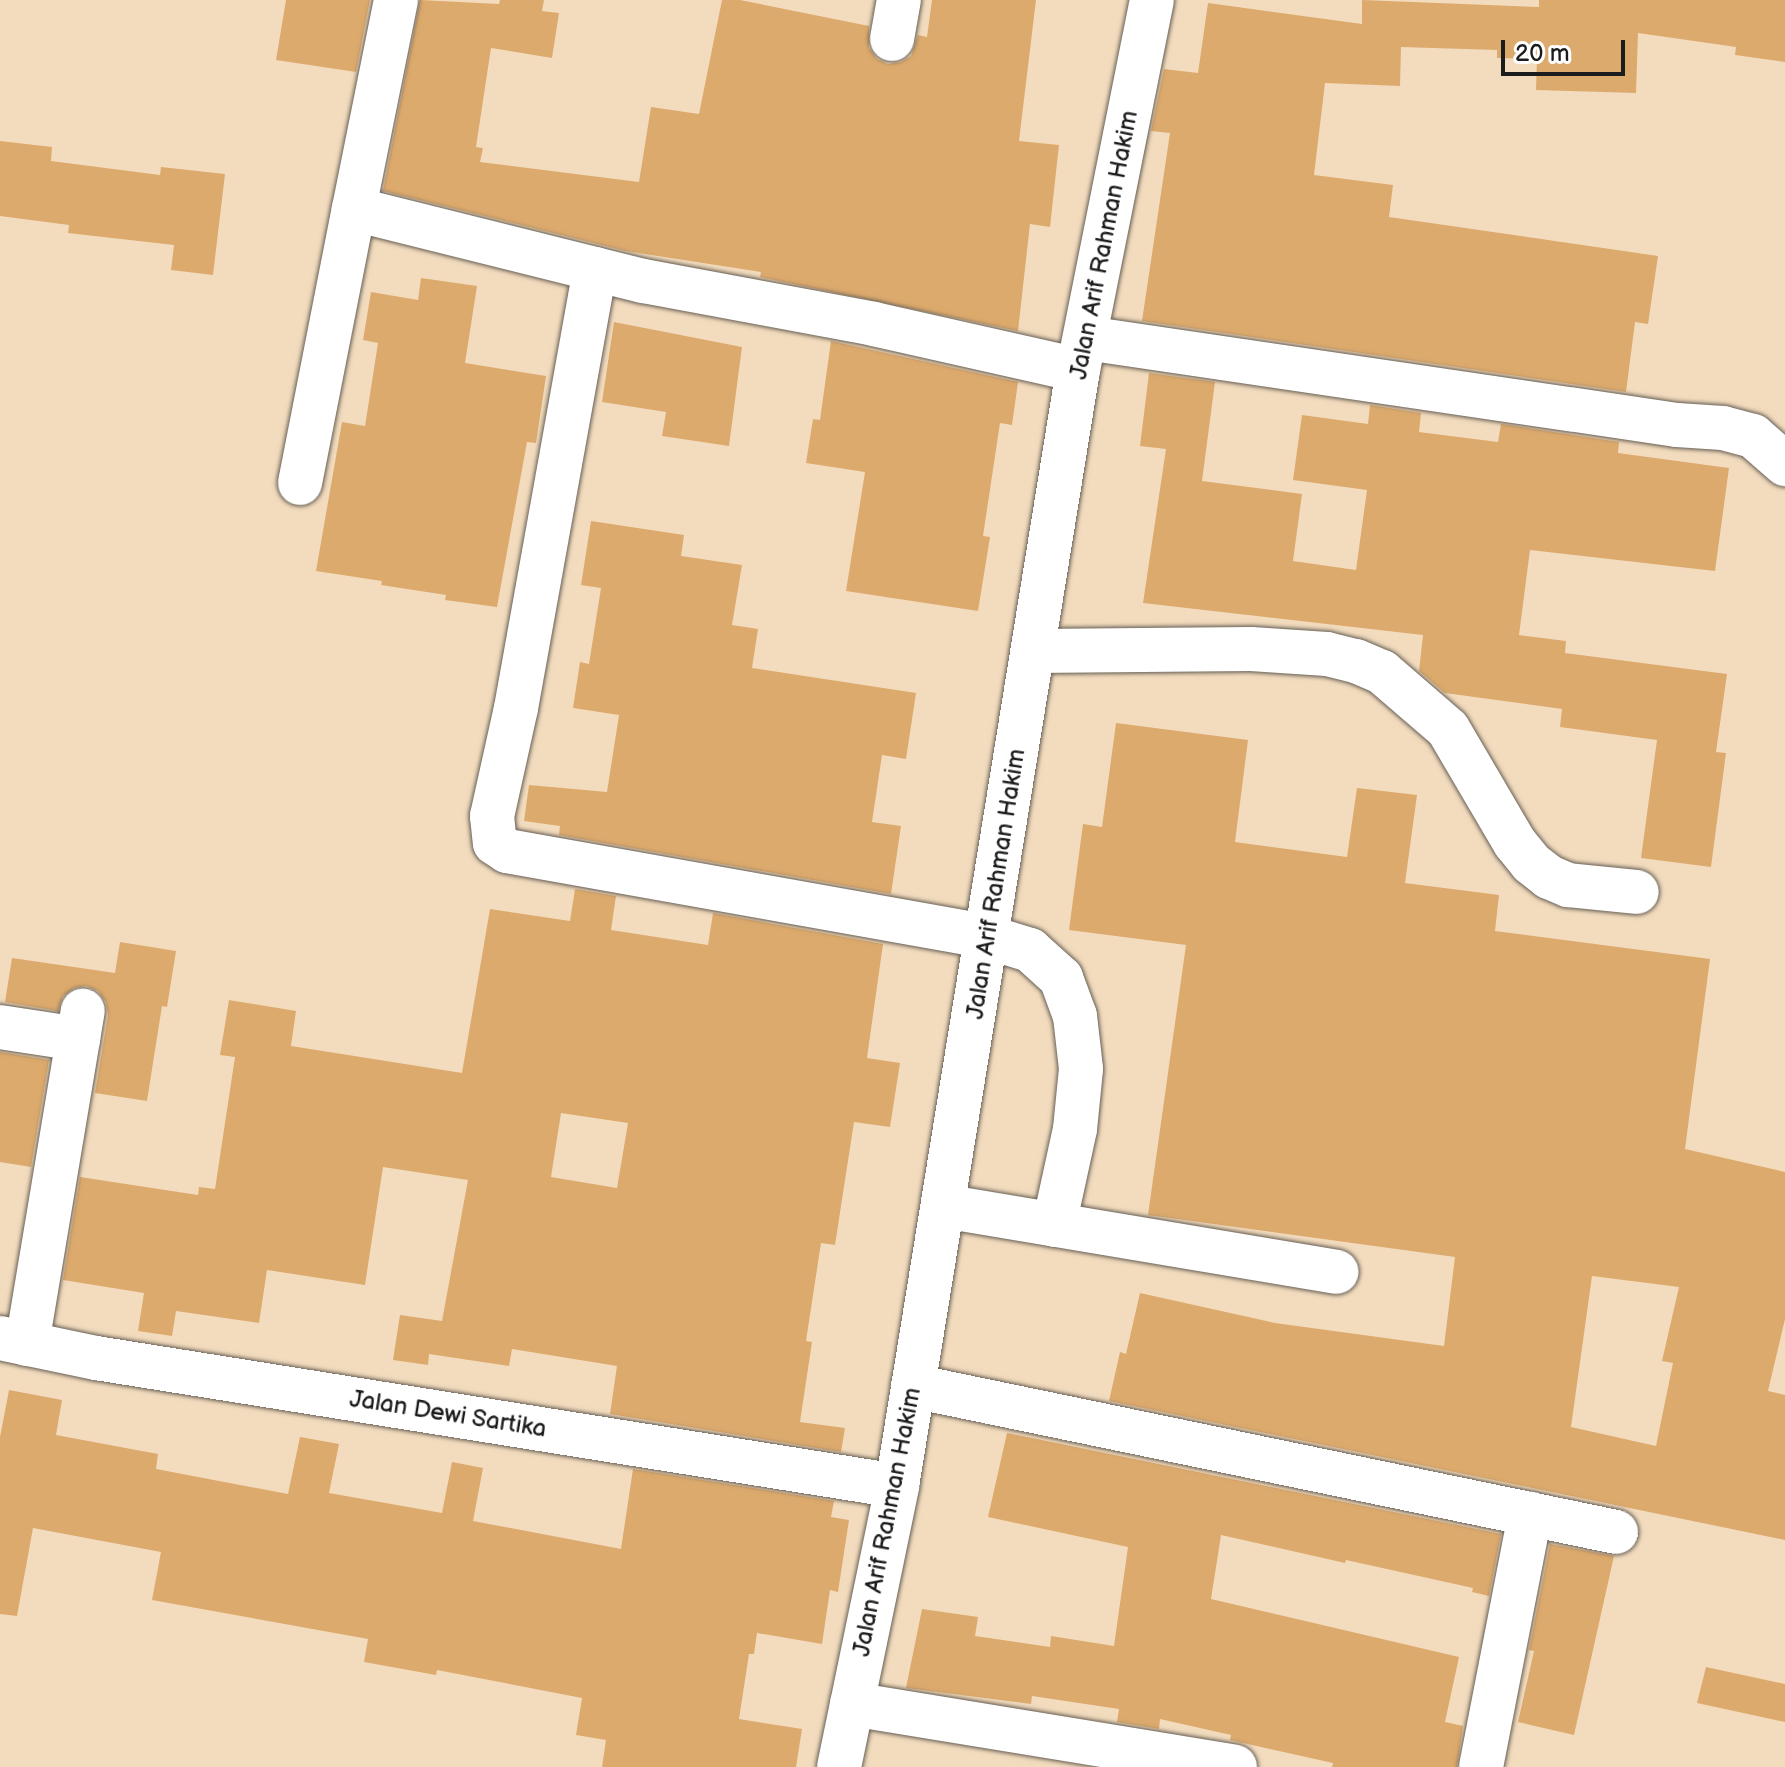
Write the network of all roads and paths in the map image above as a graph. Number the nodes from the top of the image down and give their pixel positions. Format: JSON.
{"nodes":[{"id":1,"x":396,"y":0,"type":"edge"},
{"id":2,"x":1152,"y":0,"type":"edge"},
{"id":3,"x":354,"y":209,"type":"junction"},
{"id":4,"x":595,"y":269,"type":"junction"},
{"id":5,"x":1082,"y":354,"type":"junction"},
{"id":6,"x":1785,"y":464,"type":"edge"},
{"id":7,"x":300,"y":483,"type":"dead end"},
{"id":8,"x":1034,"y":651,"type":"junction"},
{"id":9,"x":1637,"y":892,"type":"dead end"},
{"id":10,"x":988,"y":937,"type":"junction"},
{"id":11,"x":0,"y":1027,"type":"edge"},
{"id":12,"x":943,"y":1206,"type":"junction"},
{"id":13,"x":1054,"y":1225,"type":"junction"},
{"id":14,"x":1337,"y":1272,"type":"dead end"},
{"id":15,"x":14,"y":1341,"type":"edge"},
{"id":16,"x":913,"y":1386,"type":"junction"},
{"id":17,"x":897,"y":1486,"type":"junction"},
{"id":18,"x":1530,"y":1514,"type":"junction"},
{"id":19,"x":1616,"y":1532,"type":"dead end"},
{"id":20,"x":852,"y":1704,"type":"junction"},
{"id":21,"x":839,"y":1767,"type":"edge"},
{"id":22,"x":1235,"y":1767,"type":"edge"},
{"id":23,"x":1481,"y":1767,"type":"edge"}],
"edges":[{"from":1,"to":3,"type":"street"},
{"from":2,"to":5,"type":"street","name":"Jalan Arif Rahman Hakim"},
{"from":3,"to":4,"type":"street"},
{"from":3,"to":7,"type":"street"},
{"from":4,"to":5,"type":"street"},
{"from":4,"to":10,"type":"street"},
{"from":5,"to":6,"type":"street"},
{"from":5,"to":8,"type":"street","name":"Jalan Arif Rahman Hakim"},
{"from":8,"to":9,"type":"street"},
{"from":8,"to":10,"type":"street","name":"Jalan Arif Rahman Hakim"},
{"from":10,"to":12,"type":"street","name":"Jalan Arif Rahman Hakim"},
{"from":10,"to":13,"type":"street"},
{"from":11,"to":15,"type":"street"},
{"from":12,"to":13,"type":"street"},
{"from":12,"to":16,"type":"street","name":"Jalan Arif Rahman Hakim"},
{"from":13,"to":14,"type":"street"},
{"from":15,"to":17,"type":"street","name":"Jalan Dewi Sartika"},
{"from":16,"to":17,"type":"street","name":"Jalan Arif Rahman Hakim"},
{"from":16,"to":18,"type":"street"},
{"from":17,"to":20,"type":"street","name":"Jalan Arif Rahman Hakim"},
{"from":18,"to":19,"type":"street"},
{"from":18,"to":23,"type":"street"},
{"from":20,"to":21,"type":"street","name":"Jalan Arif Rahman Hakim"},
{"from":20,"to":22,"type":"street"}]}
